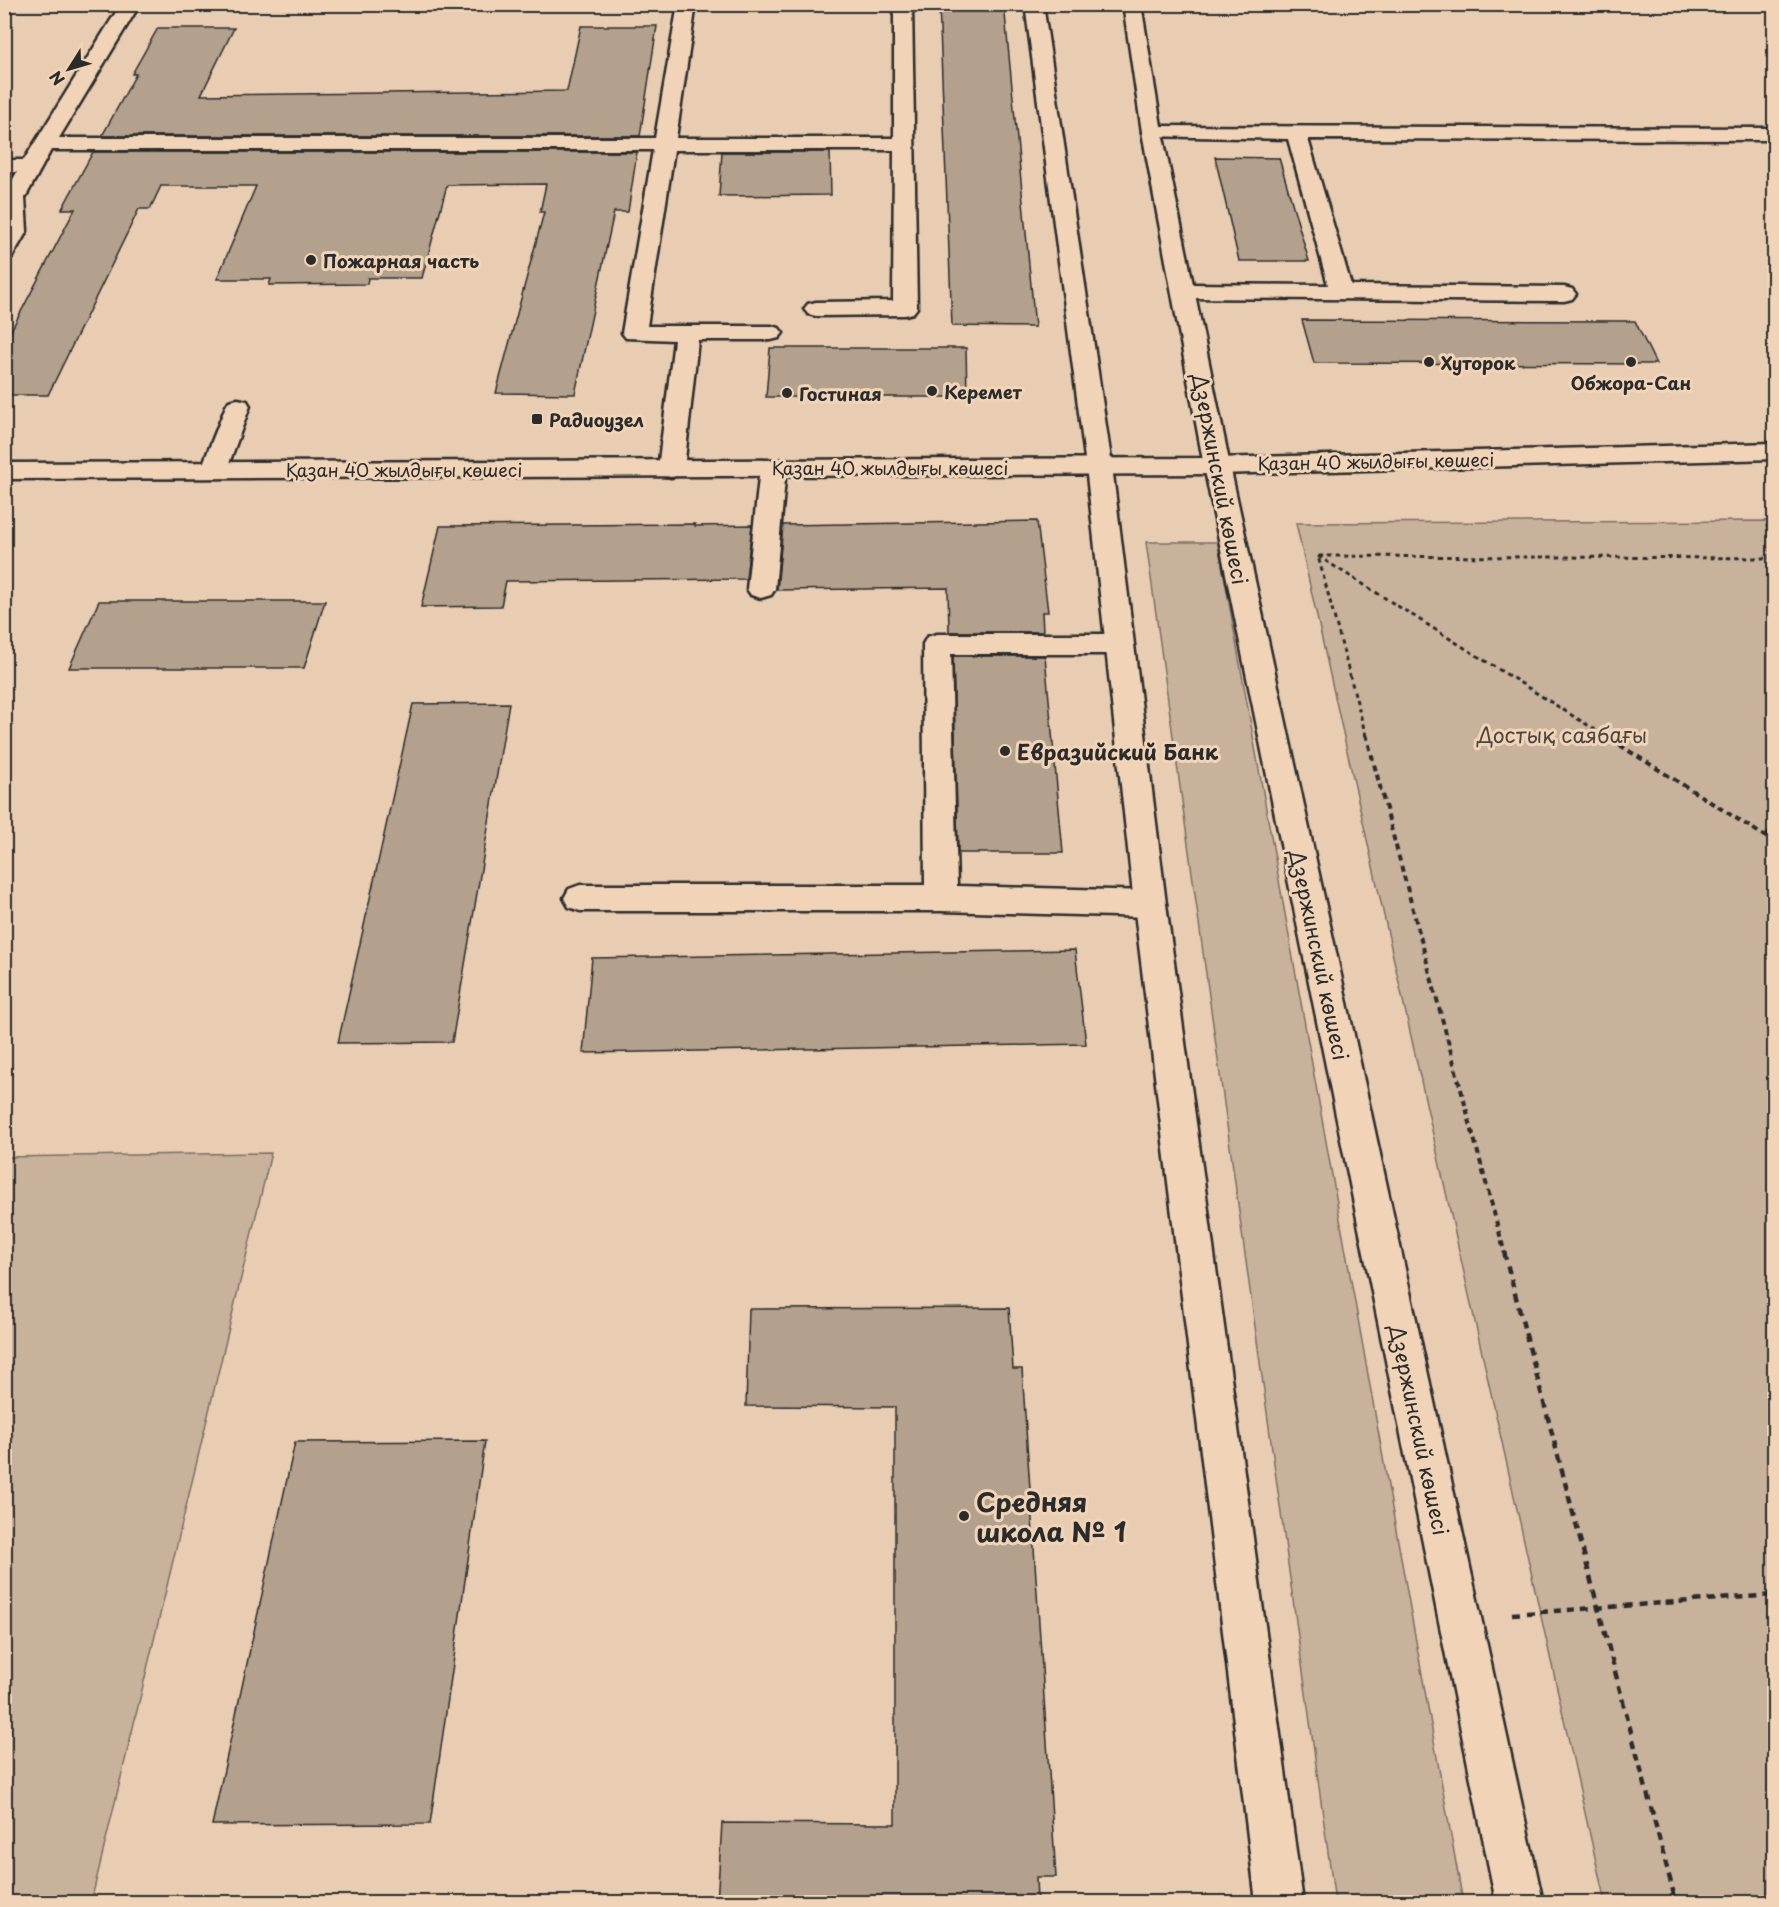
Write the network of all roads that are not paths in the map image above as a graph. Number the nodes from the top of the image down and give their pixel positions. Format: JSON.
{"nodes":[{"id":1,"x":131,"y":4,"type":"edge"},
{"id":2,"x":687,"y":4,"type":"edge"},
{"id":3,"x":903,"y":4,"type":"edge"},
{"id":4,"x":1034,"y":4,"type":"edge"},
{"id":5,"x":1131,"y":4,"type":"edge"},
{"id":6,"x":1152,"y":132,"type":"junction"},
{"id":7,"x":1296,"y":132,"type":"junction"},
{"id":8,"x":1774,"y":134,"type":"edge"},
{"id":9,"x":43,"y":144,"type":"junction"},
{"id":10,"x":664,"y":144,"type":"junction"},
{"id":11,"x":904,"y":144,"type":"junction"},
{"id":12,"x":4,"y":166,"type":"edge"},
{"id":13,"x":31,"y":166,"type":"junction"},
{"id":14,"x":4,"y":252,"type":"edge"},
{"id":15,"x":1185,"y":291,"type":"junction"},
{"id":16,"x":1342,"y":293,"type":"junction"},
{"id":17,"x":1564,"y":294,"type":"dead end"},
{"id":18,"x":816,"y":309,"type":"dead end"},
{"id":19,"x":687,"y":333,"type":"junction"},
{"id":20,"x":771,"y":333,"type":"dead end"},
{"id":21,"x":238,"y":406,"type":"dead end"},
{"id":22,"x":1774,"y":451,"type":"edge"},
{"id":23,"x":1100,"y":466,"type":"junction"},
{"id":24,"x":1216,"y":466,"type":"junction"},
{"id":25,"x":773,"y":468,"type":"junction"},
{"id":26,"x":214,"y":469,"type":"junction"},
{"id":27,"x":671,"y":469,"type":"junction"},
{"id":28,"x":4,"y":471,"type":"edge"},
{"id":29,"x":761,"y":589,"type":"dead end"},
{"id":30,"x":1118,"y":644,"type":"junction"},
{"id":31,"x":580,"y":898,"type":"dead end"},
{"id":32,"x":942,"y":898,"type":"junction"},
{"id":33,"x":1150,"y":904,"type":"junction"},
{"id":34,"x":1280,"y":1902,"type":"edge"},
{"id":35,"x":1520,"y":1902,"type":"edge"}],
"edges":[{"from":1,"to":9,"type":"street"},
{"from":2,"to":10,"type":"street"},
{"from":3,"to":11,"type":"street"},
{"from":4,"to":23,"type":"street"},
{"from":5,"to":6,"type":"street","name":"Дзержинский көшесі"},
{"from":6,"to":7,"type":"street"},
{"from":6,"to":15,"type":"street","name":"Дзержинский көшесі"},
{"from":7,"to":8,"type":"street"},
{"from":7,"to":16,"type":"street"},
{"from":9,"to":10,"type":"street"},
{"from":9,"to":13,"type":"street"},
{"from":10,"to":11,"type":"street"},
{"from":10,"to":19,"type":"street"},
{"from":11,"to":18,"type":"street"},
{"from":12,"to":13,"type":"street"},
{"from":13,"to":14,"type":"street"},
{"from":15,"to":16,"type":"street"},
{"from":15,"to":24,"type":"street","name":"Дзержинский көшесі"},
{"from":16,"to":17,"type":"street"},
{"from":19,"to":20,"type":"street"},
{"from":19,"to":27,"type":"street"},
{"from":21,"to":26,"type":"street"},
{"from":22,"to":24,"type":"street","name":"Қазан 40 жылдығы көшесі"},
{"from":23,"to":24,"type":"street","name":"Қазан 40 жылдығы көшесі"},
{"from":23,"to":25,"type":"street","name":"Қазан 40 жылдығы көшесі"},
{"from":23,"to":30,"type":"street"},
{"from":24,"to":35,"type":"street","name":"Дзержинский көшесі"},
{"from":25,"to":27,"type":"street","name":"Қазан 40 жылдығы көшесі"},
{"from":25,"to":29,"type":"street"},
{"from":26,"to":27,"type":"street","name":"Қазан 40 жылдығы көшесі"},
{"from":26,"to":28,"type":"street","name":"Қазан 40 жылдығы көшесі"},
{"from":30,"to":32,"type":"street"},
{"from":30,"to":33,"type":"street"},
{"from":31,"to":32,"type":"street"},
{"from":32,"to":33,"type":"street"},
{"from":33,"to":34,"type":"street"}]}
